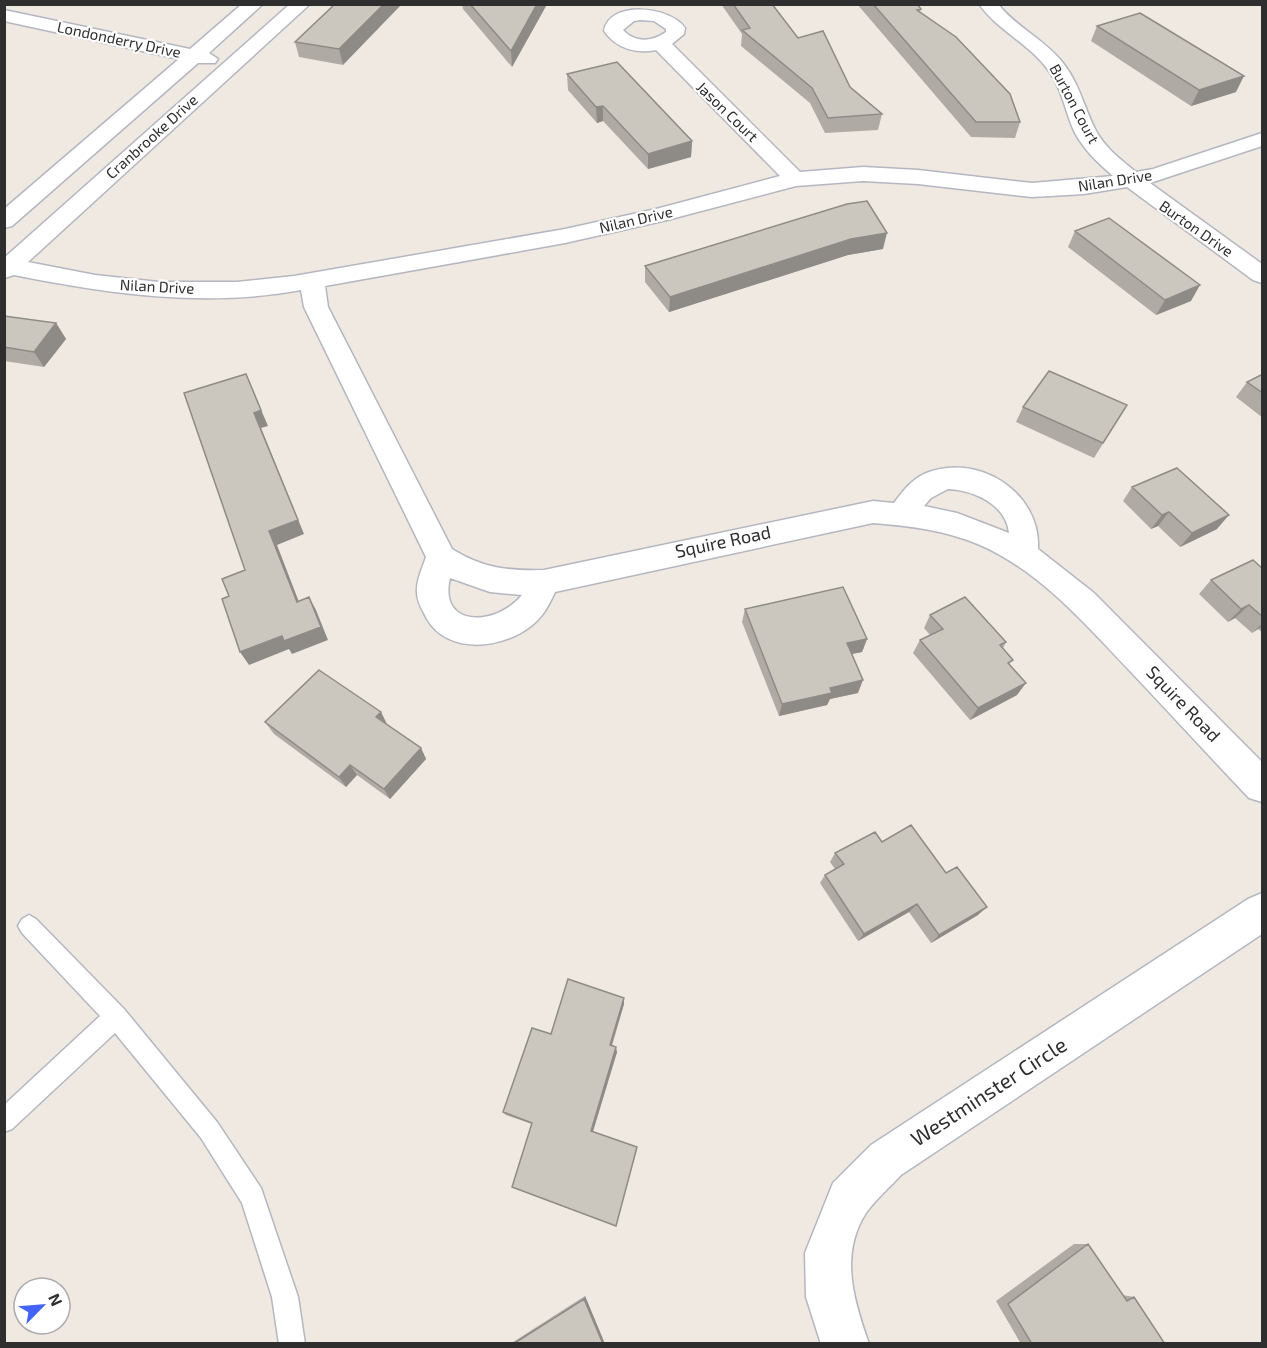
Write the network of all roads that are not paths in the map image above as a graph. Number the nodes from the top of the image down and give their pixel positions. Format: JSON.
{"nodes":[{"id":1,"x":254,"y":4,"type":"edge"},
{"id":2,"x":301,"y":4,"type":"edge"},
{"id":3,"x":988,"y":4,"type":"edge"},
{"id":4,"x":4,"y":15,"type":"edge"},
{"id":5,"x":660,"y":43,"type":"dead end"},
{"id":6,"x":194,"y":56,"type":"junction"},
{"id":7,"x":233,"y":63,"type":"junction"},
{"id":8,"x":1263,"y":139,"type":"edge"},
{"id":9,"x":795,"y":179,"type":"junction"},
{"id":10,"x":1131,"y":181,"type":"junction"},
{"id":11,"x":4,"y":221,"type":"edge"},
{"id":12,"x":6,"y":268,"type":"edge"},
{"id":13,"x":1263,"y":275,"type":"edge"},
{"id":14,"x":312,"y":281,"type":"junction"},
{"id":15,"x":903,"y":513,"type":"junction"},
{"id":16,"x":1023,"y":552,"type":"junction"},
{"id":17,"x":441,"y":557,"type":"junction"},
{"id":18,"x":544,"y":582,"type":"junction"},
{"id":19,"x":1263,"y":786,"type":"edge"},
{"id":20,"x":1263,"y":912,"type":"edge"},
{"id":21,"x":29,"y":926,"type":"dead end"},
{"id":22,"x":116,"y":1017,"type":"junction"},
{"id":23,"x":4,"y":1121,"type":"edge"},
{"id":24,"x":292,"y":1344,"type":"edge"},
{"id":25,"x":845,"y":1344,"type":"edge"}],
"edges":[{"from":1,"to":6,"type":"street","name":"Cranbrooke Drive"},
{"from":2,"to":7,"type":"street","name":"Cranbrooke Drive"},
{"from":3,"to":10,"type":"street","name":"Burton Court"},
{"from":4,"to":6,"type":"street","name":"Londonderry Drive"},
{"from":5,"to":9,"type":"street","name":"Jason Court"},
{"from":6,"to":7,"type":"street","name":"Londonderry Drive"},
{"from":6,"to":11,"type":"street","name":"Cranbrooke Drive"},
{"from":7,"to":12,"type":"street","name":"Cranbrooke Drive"},
{"from":8,"to":10,"type":"street","name":"Nilan Drive"},
{"from":9,"to":10,"type":"street","name":"Nilan Drive"},
{"from":9,"to":14,"type":"street","name":"Nilan Drive"},
{"from":10,"to":13,"type":"street","name":"Burton Drive"},
{"from":12,"to":14,"type":"street","name":"Nilan Drive"},
{"from":14,"to":17,"type":"street"},
{"from":15,"to":16,"type":"street","name":"Squire Road"},
{"from":15,"to":16,"type":"street"},
{"from":15,"to":18,"type":"street","name":"Squire Road"},
{"from":16,"to":19,"type":"street","name":"Squire Road"},
{"from":17,"to":18,"type":"street","name":"Squire Road"},
{"from":17,"to":18,"type":"street"},
{"from":20,"to":25,"type":"street","name":"Westminster Circle"},
{"from":21,"to":22,"type":"lane"},
{"from":22,"to":23,"type":"lane"},
{"from":22,"to":24,"type":"lane"}]}
